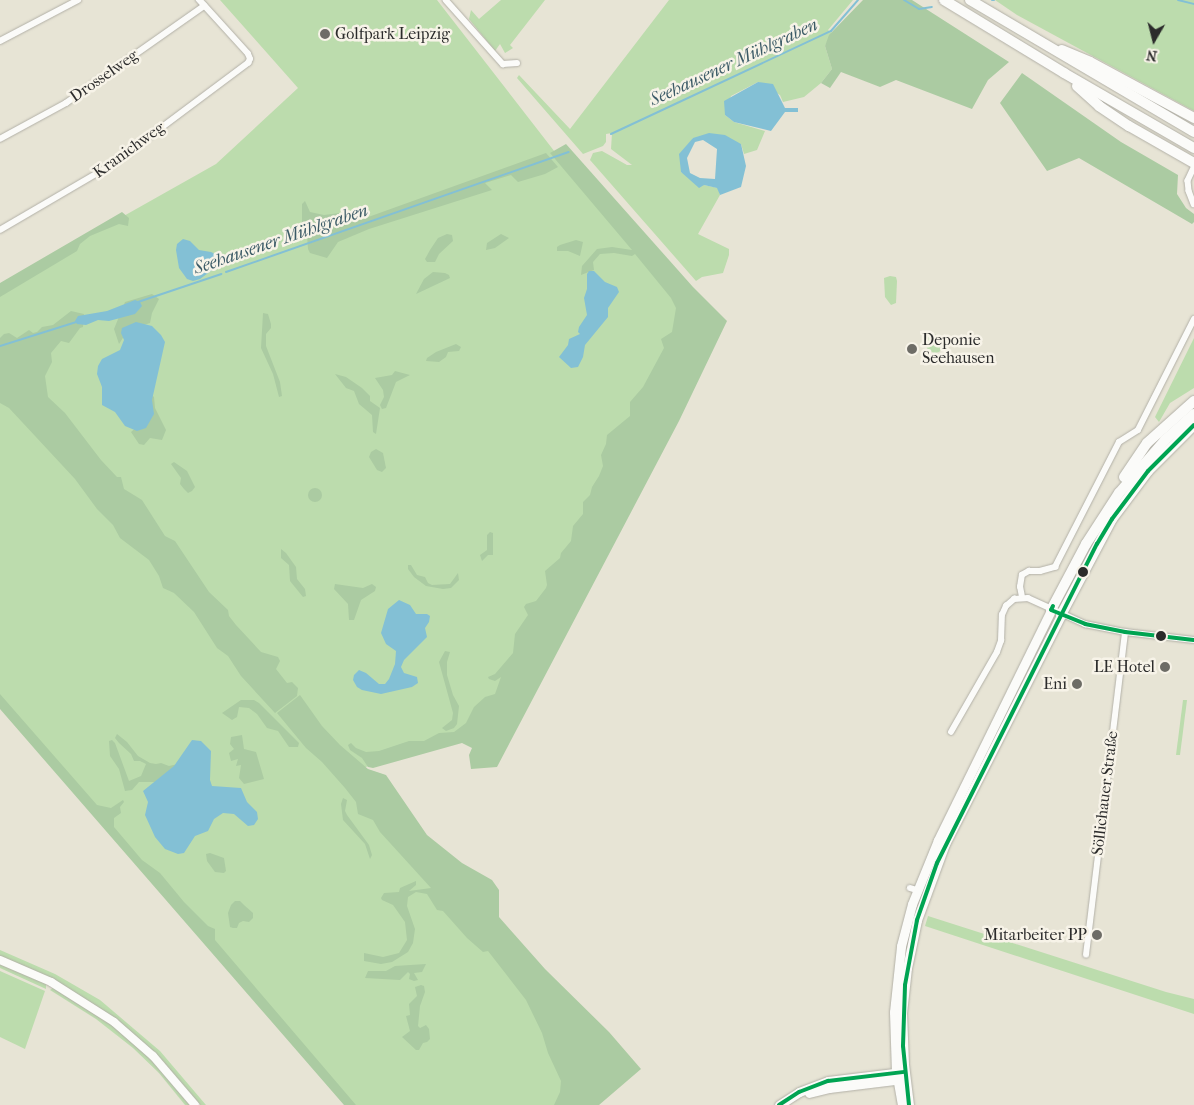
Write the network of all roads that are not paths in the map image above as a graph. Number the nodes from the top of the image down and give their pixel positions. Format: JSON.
{"nodes":[{"id":1,"x":78,"y":0,"type":"edge"},
{"id":2,"x":199,"y":0,"type":"edge"},
{"id":3,"x":446,"y":0,"type":"edge"},
{"id":4,"x":944,"y":0,"type":"edge"},
{"id":5,"x":970,"y":0,"type":"edge"},
{"id":6,"x":204,"y":6,"type":"junction"},
{"id":7,"x":1033,"y":39,"type":"junction"},
{"id":8,"x":0,"y":41,"type":"edge"},
{"id":9,"x":517,"y":63,"type":"dead end"},
{"id":10,"x":1064,"y":73,"type":"junction"},
{"id":11,"x":1194,"y":118,"type":"edge"},
{"id":12,"x":1194,"y":132,"type":"edge"},
{"id":13,"x":0,"y":139,"type":"edge"},
{"id":14,"x":1194,"y":148,"type":"edge"},
{"id":15,"x":1194,"y":164,"type":"edge"},
{"id":16,"x":1194,"y":204,"type":"edge"},
{"id":17,"x":0,"y":230,"type":"edge"},
{"id":18,"x":1194,"y":319,"type":"edge"},
{"id":19,"x":1194,"y":401,"type":"edge"},
{"id":20,"x":1194,"y":414,"type":"edge"},
{"id":21,"x":1194,"y":425,"type":"edge"},
{"id":22,"x":1194,"y":434,"type":"edge"},
{"id":23,"x":1176,"y":442,"type":"junction"},
{"id":24,"x":1119,"y":493,"type":"junction"},
{"id":25,"x":1022,"y":597,"type":"junction"},
{"id":26,"x":1052,"y":610,"type":"junction"},
{"id":27,"x":1061,"y":615,"type":"junction"},
{"id":28,"x":1125,"y":632,"type":"junction"},
{"id":29,"x":1194,"y":640,"type":"edge"},
{"id":30,"x":951,"y":732,"type":"dead end"},
{"id":31,"x":1086,"y":955,"type":"dead end"},
{"id":32,"x":0,"y":960,"type":"edge"},
{"id":33,"x":901,"y":1075,"type":"junction"},
{"id":34,"x":195,"y":1105,"type":"edge"},
{"id":35,"x":778,"y":1105,"type":"edge"},
{"id":36,"x":902,"y":1105,"type":"edge"},
{"id":37,"x":909,"y":1105,"type":"edge"}],
"edges":[{"from":1,"to":8,"type":"street"},
{"from":2,"to":6,"type":"street"},
{"from":3,"to":9,"type":"street"},
{"from":4,"to":10,"type":"highway"},
{"from":5,"to":7,"type":"highway"},
{"from":6,"to":13,"type":"street","name":"Drosselweg"},
{"from":6,"to":17,"type":"street","name":"Kranichweg"},
{"from":7,"to":11,"type":"highway"},
{"from":7,"to":12,"type":"highway"},
{"from":10,"to":14,"type":"highway"},
{"from":10,"to":15,"type":"highway"},
{"from":15,"to":16,"type":"street"},
{"from":18,"to":25,"type":"street"},
{"from":19,"to":24,"type":"highway"},
{"from":20,"to":24,"type":"highway"},
{"from":21,"to":23,"type":"highway"},
{"from":22,"to":23,"type":"highway"},
{"from":23,"to":27,"type":"highway"},
{"from":24,"to":26,"type":"highway"},
{"from":25,"to":26,"type":"street"},
{"from":25,"to":30,"type":"street"},
{"from":26,"to":27,"type":"street"},
{"from":26,"to":33,"type":"main road"},
{"from":27,"to":28,"type":"street"},
{"from":27,"to":33,"type":"main road"},
{"from":28,"to":29,"type":"street"},
{"from":28,"to":31,"type":"street","name":"Söllichauer Straße"},
{"from":32,"to":34,"type":"street"},
{"from":33,"to":35,"type":"main road"},
{"from":33,"to":36,"type":"main road"},
{"from":33,"to":37,"type":"main road"}]}
